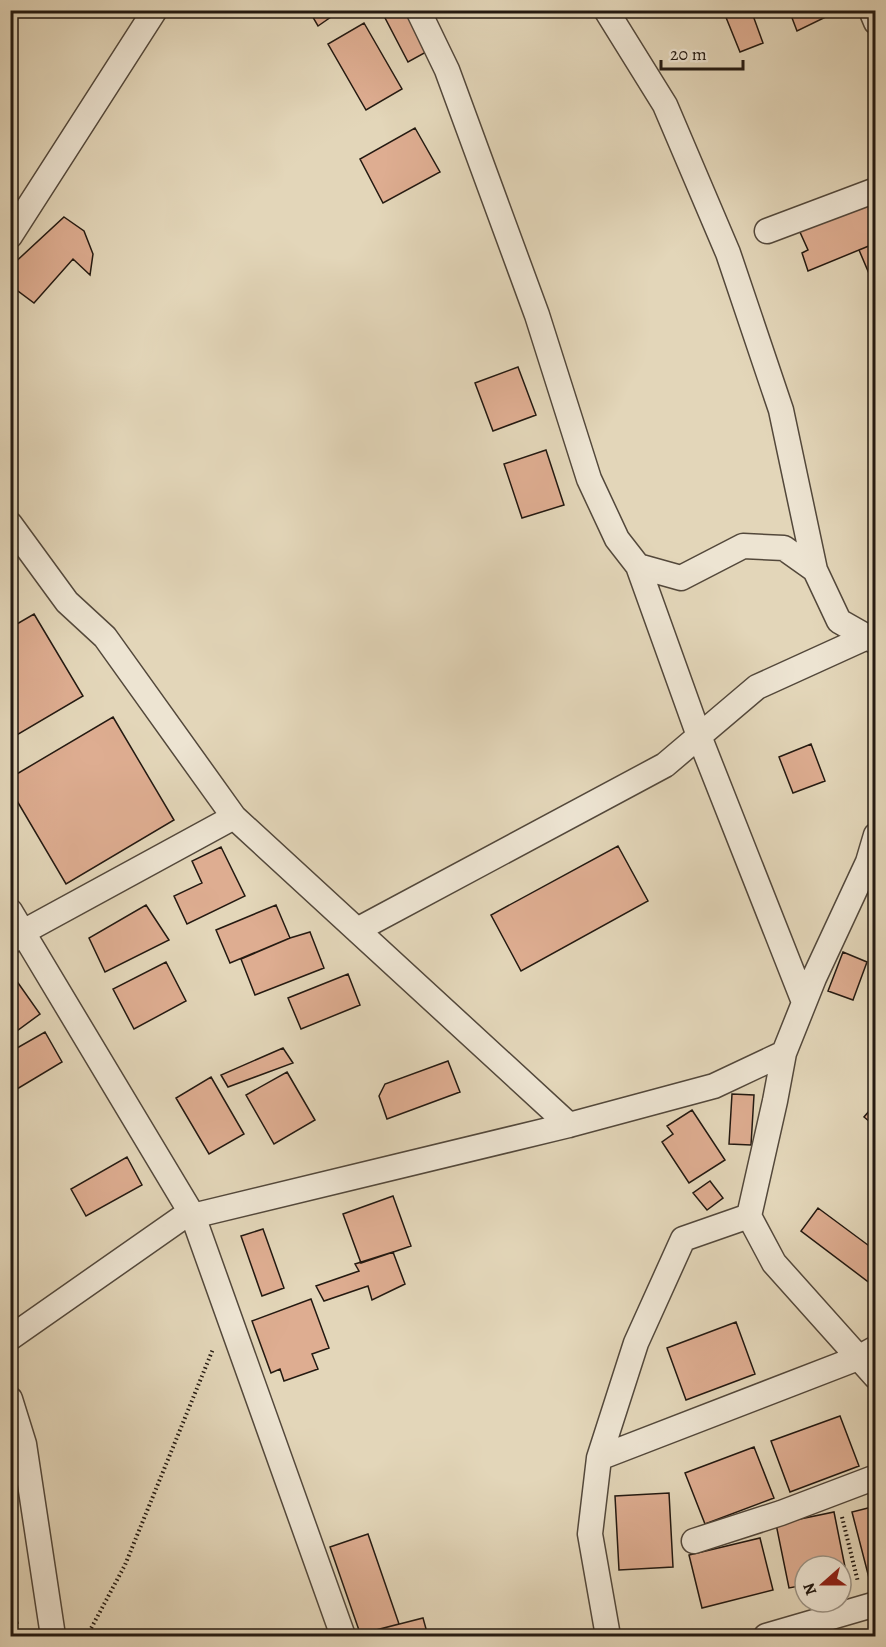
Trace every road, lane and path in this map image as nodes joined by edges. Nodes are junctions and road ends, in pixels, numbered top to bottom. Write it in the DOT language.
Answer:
graph roads {
  1 [pos="155,10"];
  2 [pos="418,10"];
  3 [pos="606,10"];
  4 [pos="871,10"];
  5 [pos="876,22"];
  6 [pos="876,190"];
  7 [pos="766,231"];
  8 [pos="10,236"];
  9 [pos="10,524"];
  10 [pos="638,566"];
  11 [pos="815,570"];
  12 [pos="872,639"];
  13 [pos="699,736"];
  14 [pos="234,817"];
  15 [pos="876,835"];
  16 [pos="10,911"];
  17 [pos="357,930"];
  18 [pos="17,937"];
  19 [pos="804,1002"];
  20 [pos="784,1053"];
  21 [pos="569,1125"];
  22 [pos="193,1216"];
  23 [pos="749,1216"];
  24 [pos="228,1312"];
  25 [pos="10,1338"];
  26 [pos="867,1353"];
  27 [pos="876,1377"];
  28 [pos="10,1399"];
  29 [pos="599,1458"];
  30 [pos="876,1477"];
  31 [pos="836,1492"];
  32 [pos="694,1541"];
  33 [pos="870,1606"];
  34 [pos="53,1636"];
  35 [pos="87,1636"];
  36 [pos="344,1636"];
  37 [pos="608,1636"];
  38 [pos="766,1636"];
  1 -- 8 [label="street"];
  2 -- 10 [label="street"];
  3 -- 11 [label="street"];
  4 -- 5 [label="street"];
  6 -- 7 [label="street"];
  9 -- 14 [label="street"];
  10 -- 11 [label="street"];
  10 -- 13 [label="street"];
  11 -- 12 [label="street"];
  12 -- 13 [label="street"];
  13 -- 17 [label="street"];
  13 -- 19 [label="street"];
  14 -- 17 [label="street"];
  14 -- 18 [label="street"];
  15 -- 19 [label="street"];
  16 -- 18 [label="street"];
  17 -- 21 [label="street"];
  18 -- 22 [label="street"];
  19 -- 20 [label="street"];
  20 -- 21 [label="street"];
  20 -- 23 [label="street"];
  21 -- 22 [label="street"];
  22 -- 24 [label="street"];
  22 -- 25 [label="street"];
  23 -- 26 [label="street"];
  23 -- 29 [label="street"];
  24 -- 35 [label="path"];
  24 -- 36 [label="street"];
  26 -- 27 [label="street"];
  26 -- 29 [label="street"];
  28 -- 34 [label="street"];
  29 -- 37 [label="street"];
  30 -- 31 [label="street"];
  31 -- 32 [label="street"];
  31 -- 33 [label="path"];
  33 -- 38 [label="street"];
}
